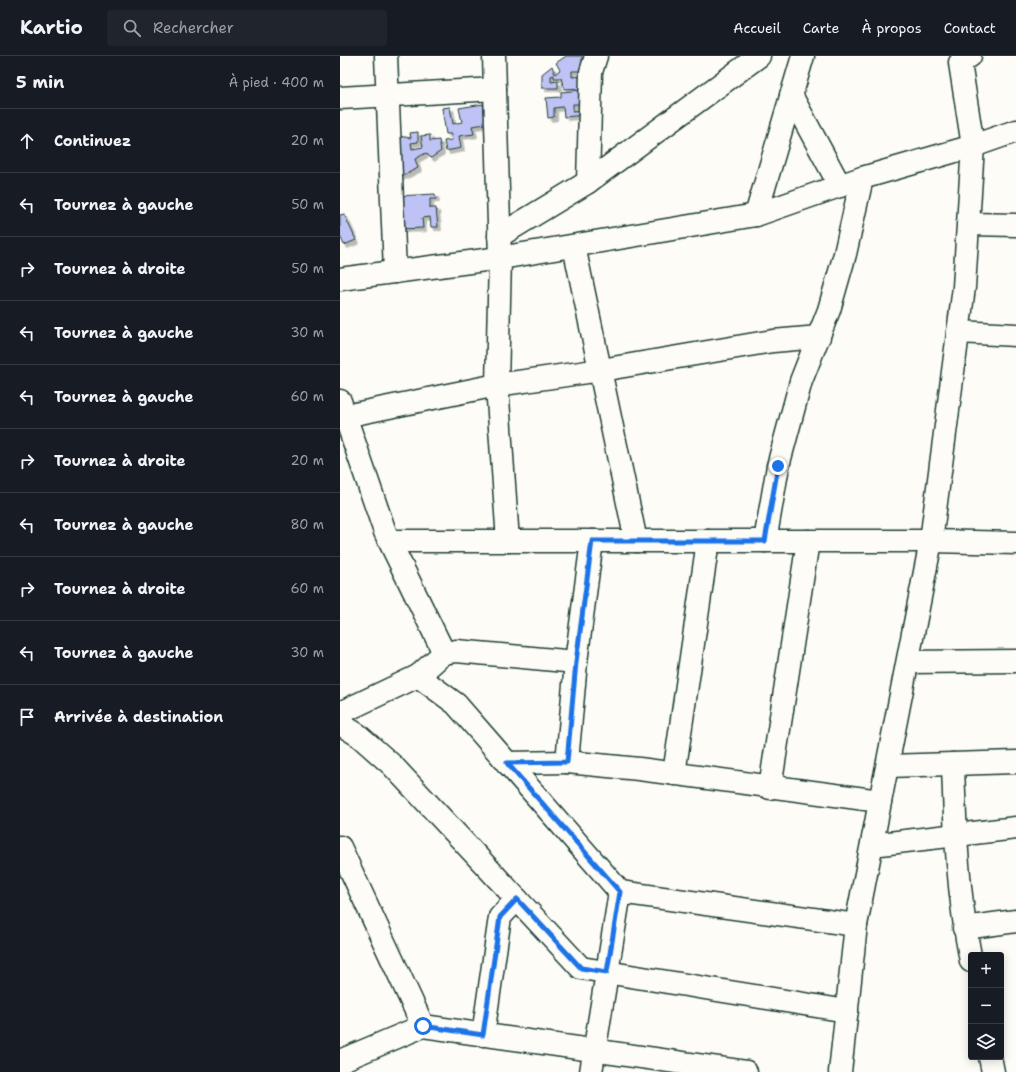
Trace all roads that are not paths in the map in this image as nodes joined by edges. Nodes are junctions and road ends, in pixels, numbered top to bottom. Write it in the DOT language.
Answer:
graph roads {
  1 [pos="386,56"];
  2 [pos="494,56"];
  3 [pos="596,56"];
  4 [pos="759,56"];
  5 [pos="803,56"];
  6 [pos="970,56"];
  7 [pos="495,90"];
  8 [pos="791,95"];
  9 [pos="387,96"];
  10 [pos="340,98"];
  11 [pos="1016,131"];
  12 [pos="973,146"];
  13 [pos="862,178"];
  14 [pos="588,182"];
  15 [pos="840,186"];
  16 [pos="756,215"];
  17 [pos="969,224"];
  18 [pos="1016,225"];
  19 [pos="499,236"];
  20 [pos="574,246"];
  21 [pos="500,258"];
  22 [pos="395,272"];
  23 [pos="340,279"];
  24 [pos="958,332"];
  25 [pos="1016,335"];
  26 [pos="819,337"];
  27 [pos="601,370"];
  28 [pos="497,385"];
  29 [pos="342,411"];
  30 [pos="391,541"];
  31 [pos="508,541"];
  32 [pos="592,541"];
  33 [pos="636,541"];
  34 [pos="708,541"];
  35 [pos="765,541"];
  36 [pos="808,541"];
  37 [pos="932,541"];
  38 [pos="1016,543"];
  39 [pos="444,652"];
  40 [pos="1016,661"];
  41 [pos="576,662"];
  42 [pos="908,662"];
  43 [pos="418,676"];
  44 [pos="340,713"];
  45 [pos="340,724"];
  46 [pos="567,762"];
  47 [pos="1016,762"];
  48 [pos="507,763"];
  49 [pos="953,764"];
  50 [pos="888,766"];
  51 [pos="674,774"];
  52 [pos="770,788"];
  53 [pos="880,801"];
  54 [pos="1016,828"];
  55 [pos="955,835"];
  56 [pos="872,845"];
  57 [pos="340,847"];
  58 [pos="620,892"];
  59 [pos="517,899"];
  60 [pos="1016,921"];
  61 [pos="856,925"];
  62 [pos="964,928"];
  63 [pos="969,952"];
  64 [pos="607,972"];
  65 [pos="847,1011"];
  66 [pos="423,1026"];
  67 [pos="483,1035"];
  68 [pos="595,1051"];
  69 [pos="991,1060"];
  70 [pos="340,1061"];
  71 [pos="591,1072"];
  72 [pos="746,1072"];
  73 [pos="840,1072"];
  74 [pos="993,1072"];
  1 -- 9 [label="street"];
  2 -- 7 [label="street"];
  3 -- 14 [label="street"];
  4 -- 14 [label="street"];
  5 -- 8 [label="street"];
  6 -- 12 [label="street"];
  7 -- 9 [label="street"];
  7 -- 19 [label="street"];
  8 -- 15 [label="street"];
  8 -- 16 [label="street"];
  9 -- 10 [label="street"];
  9 -- 22 [label="street"];
  11 -- 12 [label="street"];
  12 -- 13 [label="street"];
  12 -- 17 [label="street"];
  13 -- 15 [label="street"];
  13 -- 26 [label="street"];
  14 -- 19 [label="street"];
  15 -- 16 [label="street"];
  16 -- 20 [label="street"];
  17 -- 18 [label="street"];
  17 -- 24 [label="street"];
  19 -- 21 [label="street"];
  20 -- 21 [label="street"];
  20 -- 27 [label="street"];
  21 -- 22 [label="street"];
  21 -- 28 [label="street"];
  22 -- 23 [label="street"];
  24 -- 25 [label="street"];
  24 -- 37 [label="street"];
  26 -- 27 [label="street"];
  26 -- 35 [label="street"];
  27 -- 28 [label="street"];
  27 -- 33 [label="street"];
  28 -- 29 [label="street"];
  28 -- 31 [label="street"];
  29 -- 30 [label="street"];
  30 -- 31 [label="street"];
  30 -- 39 [label="street"];
  31 -- 32 [label="street"];
  32 -- 33 [label="street"];
  32 -- 41 [label="street"];
  33 -- 34 [label="street"];
  34 -- 35 [label="street"];
  34 -- 51 [label="street"];
  35 -- 36 [label="street"];
  36 -- 37 [label="street"];
  36 -- 52 [label="street"];
  37 -- 38 [label="street"];
  37 -- 42 [label="street"];
  39 -- 41 [label="street"];
  39 -- 43 [label="street"];
  40 -- 42 [label="street"];
  41 -- 46 [label="street"];
  42 -- 50 [label="street"];
  43 -- 44 [label="street"];
  43 -- 48 [label="street"];
  45 -- 59 [label="street"];
  46 -- 48 [label="street"];
  46 -- 51 [label="street"];
  47 -- 49 [label="street"];
  48 -- 58 [label="street"];
  49 -- 50 [label="street"];
  49 -- 55 [label="street"];
  50 -- 53 [label="street"];
  51 -- 52 [label="street"];
  52 -- 53 [label="street"];
  53 -- 56 [label="street"];
  54 -- 55 [label="street"];
  55 -- 56 [label="street"];
  55 -- 62 [label="street"];
  56 -- 61 [label="street"];
  57 -- 66 [label="street"];
  58 -- 61 [label="street"];
  58 -- 64 [label="street"];
  59 -- 64 [label="street"];
  59 -- 67 [label="street"];
  60 -- 62 [label="street"];
  61 -- 65 [label="street"];
  62 -- 63 [label="street"];
  64 -- 65 [label="street"];
  64 -- 68 [label="street"];
  65 -- 73 [label="street"];
  66 -- 67 [label="street"];
  66 -- 70 [label="street"];
  67 -- 68 [label="street"];
  68 -- 71 [label="street"];
  68 -- 72 [label="street"];
  69 -- 74 [label="street"];
}
